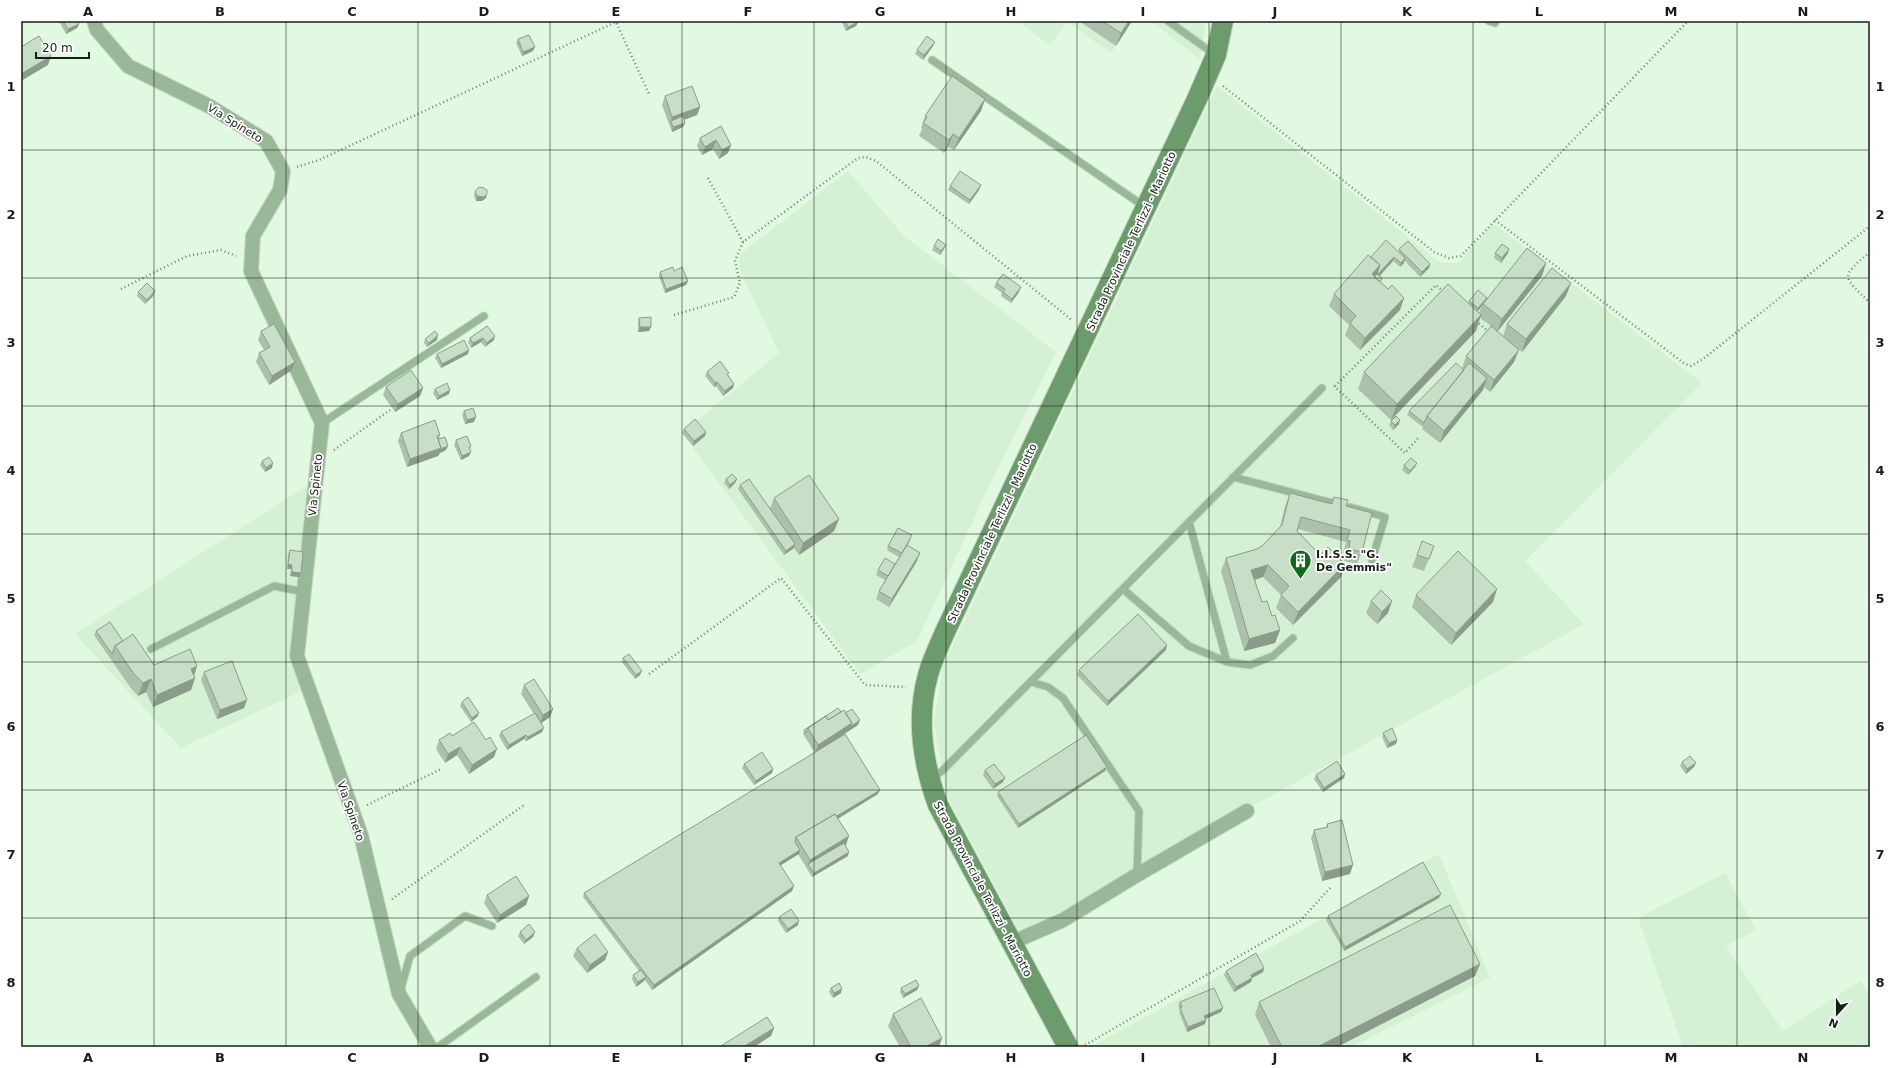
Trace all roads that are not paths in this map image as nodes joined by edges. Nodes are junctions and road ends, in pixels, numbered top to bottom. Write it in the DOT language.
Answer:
graph roads {
  1 [pos="94,21"];
  2 [pos="1168,21"];
  3 [pos="1223,21"];
  4 [pos="1489,21"];
  5 [pos="1496,21"];
  6 [pos="1216,55"];
  7 [pos="932,60"];
  8 [pos="1146,208"];
  9 [pos="484,316"];
  10 [pos="1322,388"];
  11 [pos="322,423"];
  12 [pos="1233,477"];
  13 [pos="1189,522"];
  14 [pos="1372,560"];
  15 [pos="1123,589"];
  16 [pos="304,592"];
  17 [pos="1293,638"];
  18 [pos="151,648"];
  19 [pos="1227,662"];
  20 [pos="1031,682"];
  21 [pos="930,780"];
  22 [pos="1247,812"];
  23 [pos="1137,875"];
  24 [pos="492,926"];
  25 [pos="1011,943"];
  26 [pos="536,977"];
  27 [pos="399,994"];
  28 [pos="430,1047"];
  29 [pos="438,1047"];
  30 [pos="1068,1047"];
  1 -- 11 [label="street, Via Spineto"];
  2 -- 6 [label="lane"];
  3 -- 6 [label="main road, Strada Provinciale Terlizzi - Mariotto"];
  4 -- 5 [label="lane"];
  6 -- 8 [label="main road, Strada Provinciale Terlizzi - Mariotto"];
  7 -- 8 [label="lane"];
  8 -- 21 [label="main road, Strada Provinciale Terlizzi - Mariotto"];
  9 -- 11 [label="lane"];
  10 -- 12 [label="lane"];
  11 -- 16 [label="street, Via Spineto"];
  12 -- 13 [label="lane"];
  12 -- 14 [label="lane"];
  13 -- 15 [label="lane"];
  13 -- 19 [label="lane"];
  15 -- 19 [label="lane"];
  15 -- 20 [label="lane"];
  16 -- 18 [label="lane"];
  16 -- 27 [label="street, Via Spineto"];
  17 -- 19 [label="lane"];
  20 -- 21 [label="lane"];
  20 -- 23 [label="lane"];
  21 -- 25 [label="main road, Strada Provinciale Terlizzi - Mariotto"];
  22 -- 23 [label="street"];
  23 -- 25 [label="street"];
  24 -- 27 [label="lane"];
  25 -- 30 [label="main road, Strada Provinciale Terlizzi - Mariotto"];
  26 -- 29 [label="lane"];
  27 -- 28 [label="street, Via Spineto"];
}
